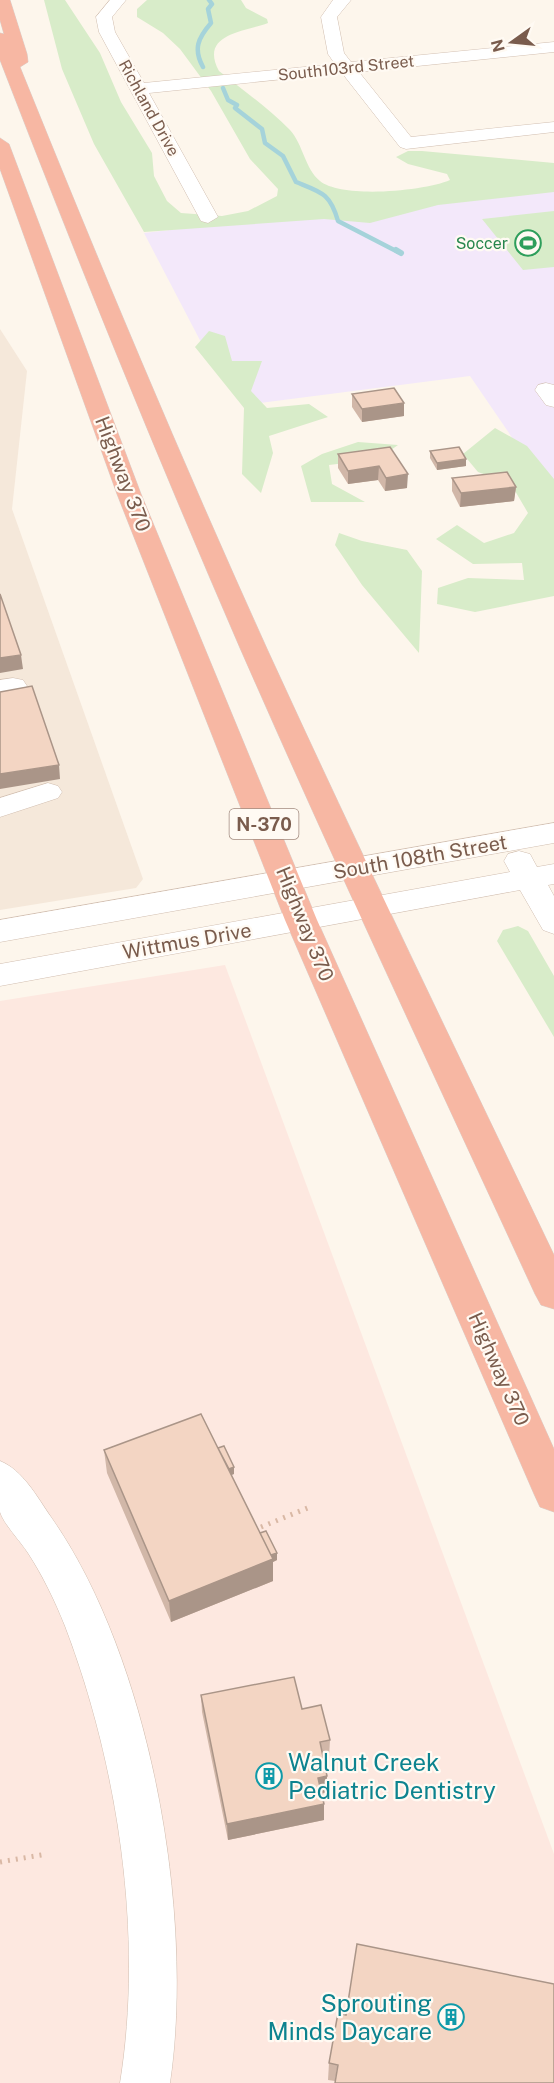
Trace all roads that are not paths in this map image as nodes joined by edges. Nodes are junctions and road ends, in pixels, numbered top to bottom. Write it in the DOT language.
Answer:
graph roads {
  1 [pos="2,0"];
  2 [pos="118,0"];
  3 [pos="343,0"];
  4 [pos="0,38"];
  5 [pos="554,47"];
  6 [pos="0,61"];
  7 [pos="347,68"];
  8 [pos="17,81"];
  9 [pos="138,88"];
  10 [pos="554,127"];
  11 [pos="0,144"];
  12 [pos="208,217"];
  13 [pos="48,792"];
  14 [pos="0,808"];
  15 [pos="554,833"];
  16 [pos="355,868"];
  17 [pos="533,869"];
  18 [pos="287,881"];
  19 [pos="373,907"];
  20 [pos="301,920"];
  21 [pos="554,922"];
  22 [pos="0,931"];
  23 [pos="0,975"];
  24 [pos="554,1294"];
  25 [pos="0,1479"];
  26 [pos="554,1494"];
  27 [pos="145,2083"];
  1 -- 8 [label="highway"];
  2 -- 9 [label="street, Richland Drive"];
  3 -- 7 [label="street"];
  4 -- 8 [label="highway, N-370"];
  5 -- 7 [label="street, South103rd Street"];
  6 -- 8 [label="highway"];
  7 -- 9 [label="street, South103rd Street"];
  7 -- 10 [label="street"];
  8 -- 16 [label="highway, N-370"];
  9 -- 12 [label="street, Richland Drive"];
  11 -- 18 [label="highway, Highway 370 / N-370"];
  13 -- 14 [label="street"];
  15 -- 16 [label="street, South 108th Street"];
  16 -- 18 [label="street, South 108th Street"];
  16 -- 19 [label="highway, N-370"];
  17 -- 19 [label="street, South 108th Street"];
  17 -- 21 [label="street"];
  18 -- 20 [label="highway, Highway 370 / N-370"];
  18 -- 22 [label="street"];
  19 -- 20 [label="street, Wittmus Drive"];
  19 -- 24 [label="highway, N-370"];
  20 -- 23 [label="street, Wittmus Drive"];
  20 -- 26 [label="highway, Highway 370 / N-370"];
  25 -- 27 [label="street"];
}
